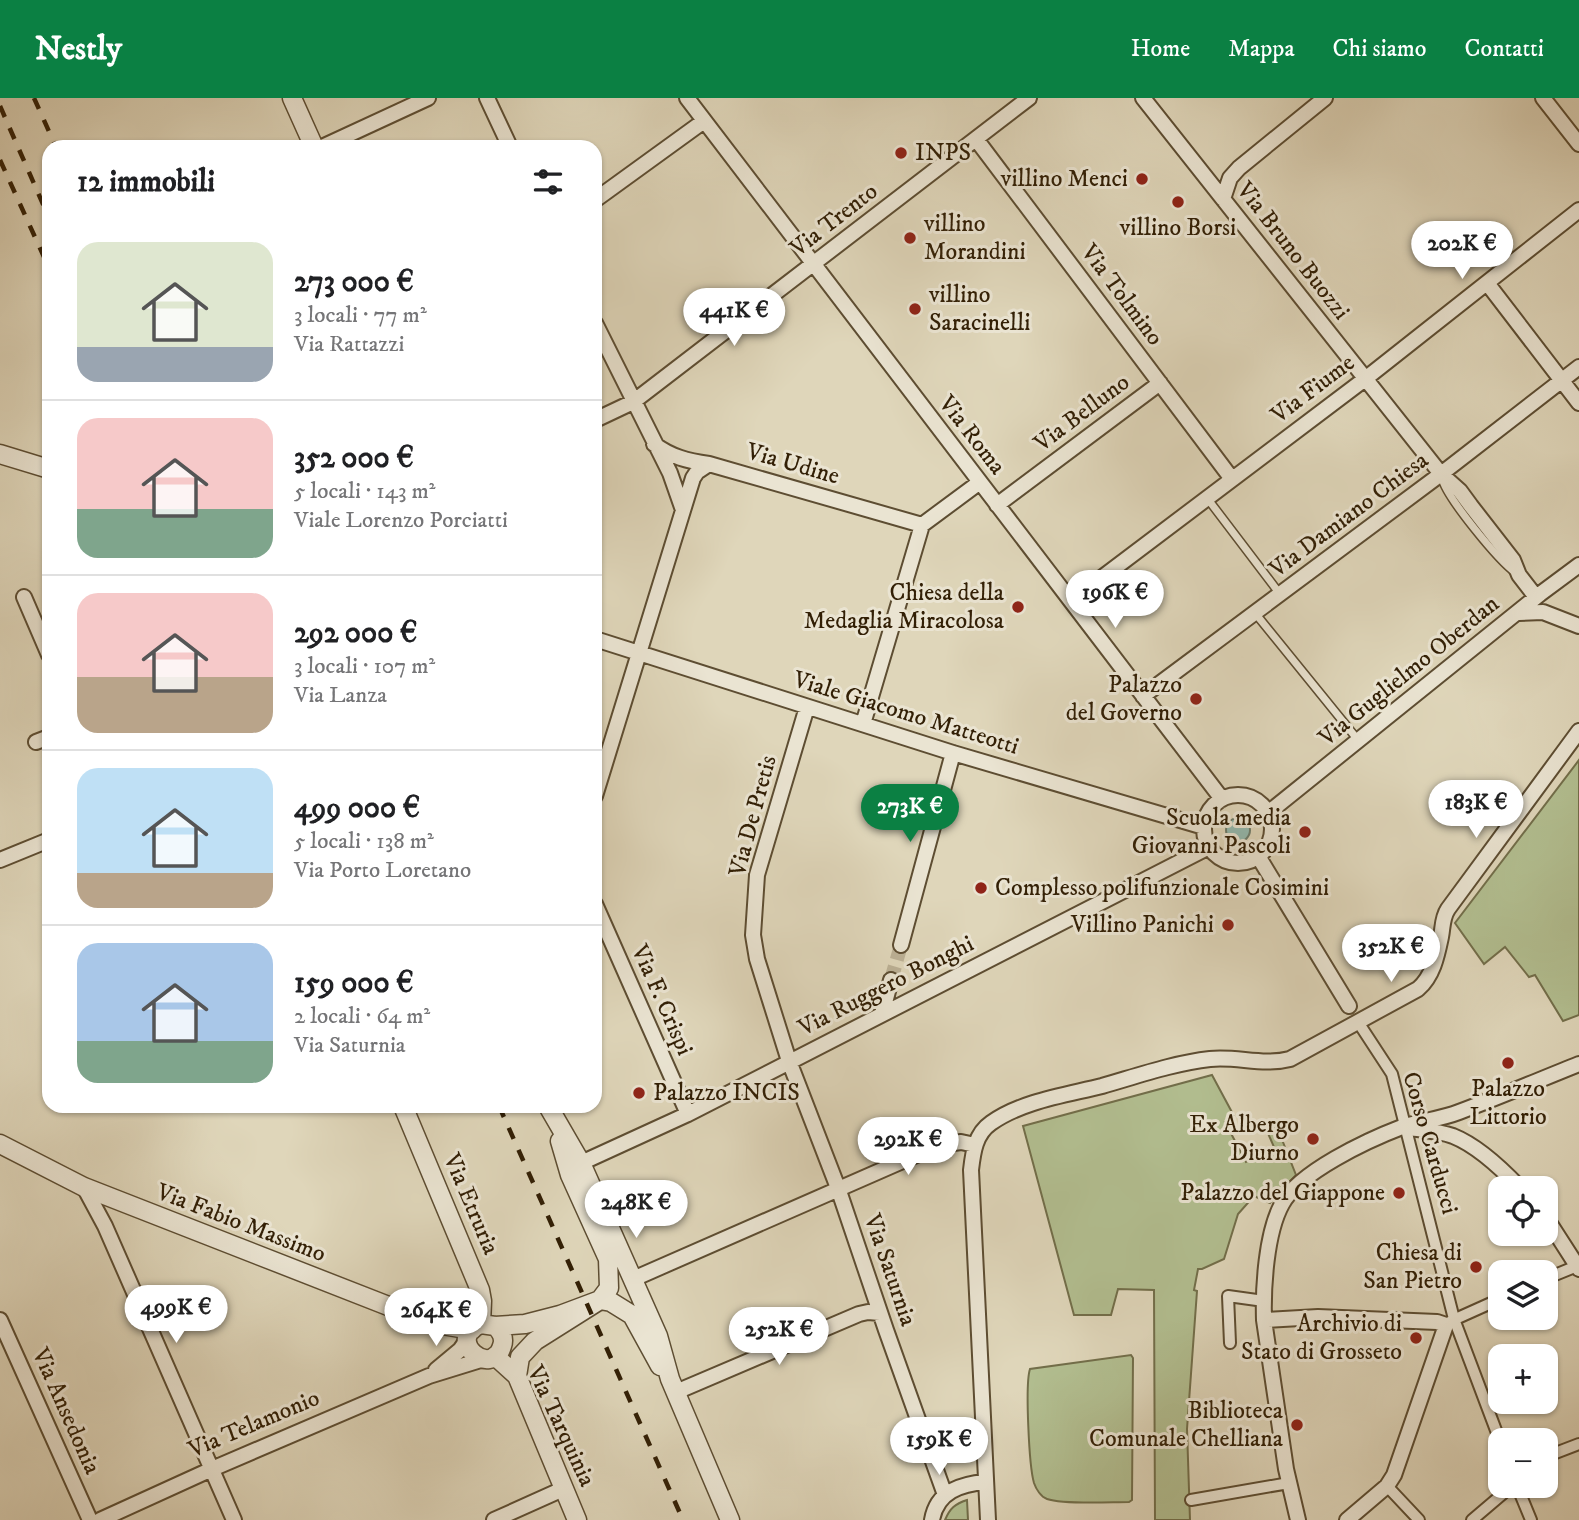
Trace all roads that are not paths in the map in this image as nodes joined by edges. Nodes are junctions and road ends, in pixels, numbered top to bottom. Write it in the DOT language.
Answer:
graph roads {
  1 [pos="292,98"];
  2 [pos="428,98"];
  3 [pos="487,98"];
  4 [pos="687,98"];
  5 [pos="1029,98"];
  6 [pos="1143,98"];
  7 [pos="1325,98"];
  8 [pos="1543,98"];
  9 [pos="704,121"];
  10 [pos="976,139"];
  11 [pos="311,140"];
  12 [pos="337,140"];
  13 [pos="507,140"];
  14 [pos="1579,145"];
  15 [pos="602,195"];
  16 [pos="1223,199"];
  17 [pos="1579,210"];
  18 [pos="813,265"];
  19 [pos="1487,283"];
  20 [pos="602,338"];
  21 [pos="1579,367"];
  22 [pos="1366,379"];
  23 [pos="1561,381"];
  24 [pos="1160,383"];
  25 [pos="633,402"];
  26 [pos="1579,403"];
  27 [pos="602,417"];
  28 [pos="654,444"];
  29 [pos="0,454"];
  30 [pos="709,464"];
  31 [pos="42,467"];
  32 [pos="1441,474"];
  33 [pos="1232,480"];
  34 [pos="980,482"];
  35 [pos="1207,498"];
  36 [pos="997,505"];
  37 [pos="683,510"];
  38 [pos="922,526"];
  39 [pos="1488,536"];
  40 [pos="1579,565"];
  41 [pos="1564,577"];
  42 [pos="1280,594"];
  43 [pos="24,597"];
  44 [pos="1536,597"];
  45 [pos="1071,601"];
  46 [pos="1255,613"];
  47 [pos="1517,614"];
  48 [pos="1553,615"];
  49 [pos="1579,626"];
  50 [pos="42,638"];
  51 [pos="602,641"];
  52 [pos="639,653"];
  53 [pos="1143,696"];
  54 [pos="807,707"];
  55 [pos="863,724"];
  56 [pos="1579,731"];
  57 [pos="1359,740"];
  58 [pos="953,753"];
  59 [pos="602,773"];
  60 [pos="1222,799"];
  61 [pos="1268,813"];
  62 [pos="1204,827"];
  63 [pos="42,843"];
  64 [pos="1209,847"];
  65 [pos="1258,856"];
  66 [pos="0,860"];
  67 [pos="602,920"];
  68 [pos="901,945"];
  69 [pos="891,980"];
  70 [pos="1349,1006"];
  71 [pos="1375,1013"];
  72 [pos="882,1014"];
  73 [pos="1358,1023"];
  74 [pos="1339,1034"];
  75 [pos="789,1061"];
  76 [pos="1579,1064"];
  77 [pos="406,1113"];
  78 [pos="551,1113"];
  79 [pos="688,1114"];
  80 [pos="1404,1127"];
  81 [pos="0,1144"];
  82 [pos="975,1145"];
  83 [pos="581,1163"];
  84 [pos="1508,1176"];
  85 [pos="84,1188"];
  86 [pos="838,1188"];
  87 [pos="1558,1236"];
  88 [pos="1578,1266"];
  89 [pos="1558,1274"];
  90 [pos="640,1276"];
  91 [pos="600,1300"];
  92 [pos="1264,1301"];
  93 [pos="1488,1305"];
  94 [pos="880,1313"];
  95 [pos="0,1320"];
  96 [pos="1264,1320"];
  97 [pos="1450,1322"];
  98 [pos="479,1330"];
  99 [pos="1230,1343"];
  100 [pos="490,1357"];
  101 [pos="429,1376"];
  102 [pos="517,1376"];
  103 [pos="673,1386"];
  104 [pos="1495,1428"];
  105 [pos="1579,1444"];
  106 [pos="1558,1452"];
  107 [pos="212,1469"];
  108 [pos="986,1482"];
  109 [pos="1289,1483"];
  110 [pos="1387,1486"];
  111 [pos="563,1489"];
  112 [pos="945,1494"];
  113 [pos="1497,1498"];
  114 [pos="1522,1498"];
  115 [pos="1191,1500"];
  116 [pos="90,1520"];
  117 [pos="100,1520"];
  118 [pos="234,1520"];
  119 [pos="494,1520"];
  120 [pos="577,1520"];
  121 [pos="730,1520"];
  122 [pos="932,1520"];
  123 [pos="988,1520"];
  124 [pos="1298,1520"];
  125 [pos="1347,1520"];
  126 [pos="1419,1520"];
  127 [pos="1472,1520"];
  128 [pos="1531,1520"];
  1 -- 11 [label="street"];
  2 -- 12 [label="street"];
  3 -- 13 [label="street"];
  4 -- 9 [label="street, Via Roma"];
  5 -- 10 [label="street, Via Trento"];
  6 -- 16 [label="street, Via Bruno Buozzi"];
  7 -- 16 [label="street"];
  8 -- 14 [label="street"];
  9 -- 15 [label="street"];
  9 -- 18 [label="street, Via Roma"];
  10 -- 18 [label="street, Via Trento"];
  10 -- 24 [label="street, Via Tolmino"];
  16 -- 22 [label="street, Via Bruno Buozzi"];
  17 -- 19 [label="street, Via Fiume"];
  18 -- 25 [label="street, Via Trento"];
  18 -- 34 [label="street, Via Roma"];
  19 -- 22 [label="street, Via Fiume"];
  19 -- 23 [label="street"];
  20 -- 25 [label="street"];
  21 -- 23 [label="street, Via Damiano Chiesa"];
  22 -- 32 [label="street, Via Bruno Buozzi"];
  22 -- 33 [label="street, Via Fiume"];
  23 -- 26 [label="street"];
  23 -- 32 [label="street, Via Damiano Chiesa"];
  24 -- 33 [label="street, Via Tolmino"];
  24 -- 36 [label="street, Via Belluno"];
  25 -- 27 [label="street, Via Trento"];
  25 -- 28 [label="street"];
  28 -- 30 [label="street, Via Udine"];
  28 -- 37 [label="street"];
  29 -- 31 [label="street"];
  30 -- 37 [label="street"];
  30 -- 38 [label="street, Via Udine"];
  32 -- 39 [label="street, Via Bruno Buozzi"];
  32 -- 39 [label="lane"];
  32 -- 42 [label="street, Via Damiano Chiesa"];
  33 -- 35 [label="street, Via Fiume"];
  34 -- 36 [label="street, Via Roma"];
  34 -- 38 [label="street"];
  35 -- 42 [label="lane"];
  35 -- 45 [label="street, Via Fiume"];
  36 -- 45 [label="street, Via Roma"];
  37 -- 52 [label="street"];
  38 -- 55 [label="street"];
  39 -- 44 [label="street, Via Bruno Buozzi"];
  40 -- 41 [label="street, Via Guglielmo Oberdan"];
  41 -- 44 [label="street, Via Guglielmo Oberdan"];
  41 -- 48 [label="street"];
  42 -- 46 [label="street, Via Damiano Chiesa"];
  43 -- 50 [label="street"];
  44 -- 47 [label="street, Via Guglielmo Oberdan"];
  45 -- 53 [label="street, Via Roma"];
  46 -- 53 [label="street, Via Damiano Chiesa"];
  46 -- 57 [label="lane"];
  47 -- 48 [label="street"];
  47 -- 57 [label="street, Via Guglielmo Oberdan"];
  48 -- 49 [label="street"];
  51 -- 52 [label="street, Viale Giacomo Matteotti"];
  52 -- 54 [label="street, Viale Giacomo Matteotti"];
  52 -- 59 [label="street"];
  53 -- 60 [label="street, Via Roma"];
  54 -- 55 [label="street, Viale Giacomo Matteotti"];
  54 -- 75 [label="street, Via De Pretis"];
  55 -- 58 [label="street, Viale Giacomo Matteotti"];
  56 -- 71 [label="street"];
  57 -- 61 [label="street, Via Guglielmo Oberdan"];
  58 -- 62 [label="street, Viale Giacomo Matteotti"];
  58 -- 68 [label="street"];
  60 -- 61 [label="street"];
  60 -- 62 [label="street"];
  61 -- 65 [label="street"];
  62 -- 64 [label="street"];
  63 -- 66 [label="street"];
  64 -- 65 [label="street"];
  64 -- 72 [label="street, Via Ruggero Bonghi"];
  65 -- 70 [label="street"];
  67 -- 79 [label="street, Via F. Crispi"];
  69 -- 72 [label="street"];
  70 -- 71 [label="street"];
  70 -- 74 [label="street"];
  71 -- 73 [label="street"];
  72 -- 75 [label="street, Via Ruggero Bonghi"];
  73 -- 74 [label="street"];
  73 -- 80 [label="street, Corso Carducci"];
  74 -- 82 [label="street"];
  75 -- 79 [label="street, Via Ruggero Bonghi"];
  75 -- 86 [label="street, Via Saturnia"];
  76 -- 80 [label="street"];
  77 -- 98 [label="street, Via Etruria"];
  78 -- 83 [label="street"];
  78 -- 91 [label="street"];
  79 -- 83 [label="street, Via Ruggero Bonghi"];
  80 -- 84 [label="street"];
  80 -- 92 [label="street"];
  80 -- 97 [label="street, Corso Carducci"];
  81 -- 85 [label="street, Via Fabio Massimo"];
  82 -- 86 [label="street"];
  82 -- 108 [label="street"];
  83 -- 103 [label="street"];
  85 -- 98 [label="street, Via Fabio Massimo"];
  85 -- 107 [label="street"];
  86 -- 90 [label="street"];
  86 -- 94 [label="street, Via Saturnia"];
  87 -- 88 [label="street"];
  88 -- 89 [label="street"];
  91 -- 98 [label="street, Via Fabio Massimo"];
  91 -- 102 [label="street"];
  91 -- 103 [label="street"];
  92 -- 96 [label="street"];
  92 -- 99 [label="street"];
  93 -- 97 [label="street"];
  94 -- 103 [label="street"];
  94 -- 112 [label="street, Via Saturnia"];
  95 -- 116 [label="street, Via Ansedonia"];
  96 -- 97 [label="street"];
  96 -- 109 [label="street"];
  97 -- 104 [label="street, Corso Carducci"];
  97 -- 110 [label="street"];
  98 -- 100 [label="street"];
  98 -- 100 [label="street"];
  98 -- 101 [label="street, Via Telamonio"];
  100 -- 101 [label="street, Via Telamonio"];
  100 -- 102 [label="street, Via Tarquinia"];
  101 -- 107 [label="street, Via Telamonio"];
  102 -- 111 [label="street, Via Tarquinia"];
  103 -- 121 [label="street"];
  105 -- 106 [label="street"];
  107 -- 117 [label="street, Via Telamonio"];
  107 -- 118 [label="street"];
  108 -- 112 [label="street"];
  108 -- 123 [label="street"];
  109 -- 115 [label="street"];
  109 -- 124 [label="street"];
  110 -- 125 [label="street"];
  110 -- 126 [label="street"];
  111 -- 119 [label="street"];
  111 -- 120 [label="street, Via Tarquinia"];
  112 -- 122 [label="street"];
  113 -- 127 [label="street"];
  114 -- 128 [label="street"];
}
